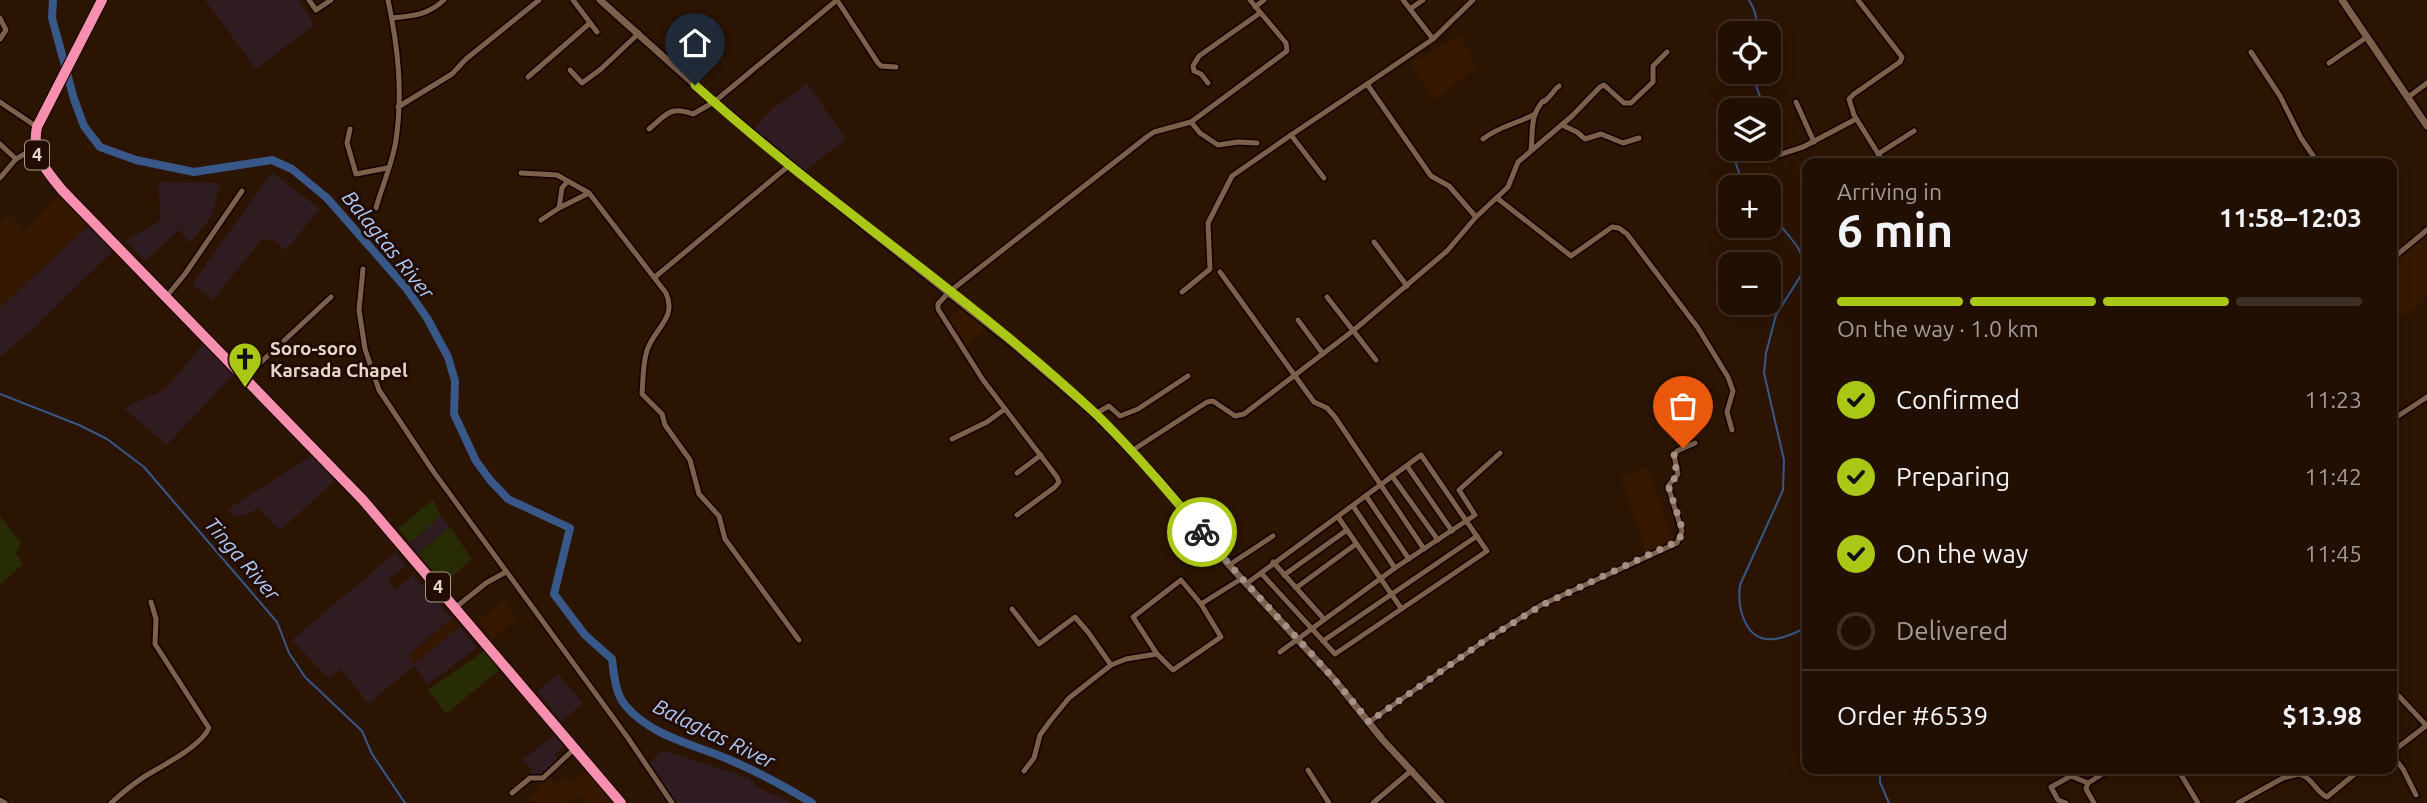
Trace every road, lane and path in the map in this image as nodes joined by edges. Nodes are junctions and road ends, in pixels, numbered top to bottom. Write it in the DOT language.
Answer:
graph roads {
  1 [pos="102,0"];
  2 [pos="309,0"];
  3 [pos="331,0"];
  4 [pos="388,0"];
  5 [pos="444,0"];
  6 [pos="539,0"];
  7 [pos="573,0"];
  8 [pos="600,0"];
  9 [pos="837,0"];
  10 [pos="1250,0"];
  11 [pos="1264,0"];
  12 [pos="1403,0"];
  13 [pos="1423,0"];
  14 [pos="1858,0"];
  15 [pos="2342,0"];
  16 [pos="1469,1"];
  17 [pos="1255,6"];
  18 [pos="1410,9"];
  19 [pos="1260,13"];
  20 [pos="0,18"];
  21 [pos="392,18"];
  22 [pos="590,23"];
  23 [pos="597,32"];
  24 [pos="639,33"];
  25 [pos="2367,37"];
  26 [pos="0,39"];
  27 [pos="1433,39"];
  28 [pos="1667,52"];
  29 [pos="2251,52"];
  30 [pos="2329,62"];
  31 [pos="896,67"];
  32 [pos="570,70"];
  33 [pos="528,77"];
  34 [pos="1208,83"];
  35 [pos="2427,83"];
  36 [pos="1367,84"];
  37 [pos="1559,86"];
  38 [pos="2407,98"];
  39 [pos="0,102"];
  40 [pos="714,102"];
  41 [pos="1796,102"];
  42 [pos="398,107"];
  43 [pos="1535,114"];
  44 [pos="1856,119"];
  45 [pos="1191,122"];
  46 [pos="1562,125"];
  47 [pos="2427,126"];
  48 [pos="37,127"];
  49 [pos="350,129"];
  50 [pos="649,130"];
  51 [pos="1914,131"];
  52 [pos="1291,135"];
  53 [pos="1639,138"];
  54 [pos="1483,139"];
  55 [pos="1814,142"];
  56 [pos="1257,143"];
  57 [pos="0,144"];
  58 [pos="35,148"];
  59 [pos="1531,150"];
  60 [pos="1781,154"];
  61 [pos="1878,154"];
  62 [pos="1881,158"];
  63 [pos="2315,158"];
  64 [pos="16,159"];
  65 [pos="791,164"];
  66 [pos="387,167"];
  67 [pos="521,173"];
  68 [pos="0,178"];
  69 [pos="1325,178"];
  70 [pos="567,182"];
  71 [pos="242,191"];
  72 [pos="589,193"];
  73 [pos="1497,198"];
  74 [pos="376,208"];
  75 [pos="559,208"];
  76 [pos="1476,217"];
  77 [pos="541,220"];
  78 [pos="2427,230"];
  79 [pos="1374,242"];
  80 [pos="2397,255"];
  81 [pos="363,268"];
  82 [pos="1220,272"];
  83 [pos="655,276"];
  84 [pos="1407,286"];
  85 [pos="949,292"];
  86 [pos="1182,292"];
  87 [pos="166,297"];
  88 [pos="331,297"];
  89 [pos="1327,297"];
  90 [pos="1298,320"];
  91 [pos="1354,330"];
  92 [pos="1322,354"];
  93 [pos="1376,360"];
  94 [pos="1295,374"];
  95 [pos="1188,376"];
  96 [pos="244,378"];
  97 [pos="2427,397"];
  98 [pos="1005,409"];
  99 [pos="1095,414"];
  100 [pos="2397,417"];
  101 [pos="1732,430"];
  102 [pos="952,439"];
  103 [pos="1695,443"];
  104 [pos="1133,450"];
  105 [pos="1500,453"];
  106 [pos="1041,455"];
  107 [pos="1407,466"];
  108 [pos="1017,473"];
  109 [pos="1392,477"];
  110 [pos="1380,486"];
  111 [pos="1366,496"];
  112 [pos="1353,506"];
  113 [pos="1017,515"];
  114 [pos="1338,517"];
  115 [pos="1466,521"];
  116 [pos="1347,530"];
  117 [pos="1452,531"];
  118 [pos="1273,536"];
  119 [pos="1477,536"];
  120 [pos="1438,540"];
  121 [pos="1356,544"];
  122 [pos="1424,549"];
  123 [pos="1409,559"];
  124 [pos="1273,562"];
  125 [pos="1229,565"];
  126 [pos="1395,568"];
  127 [pos="506,572"];
  128 [pos="1261,573"];
  129 [pos="1284,575"];
  130 [pos="1381,580"];
  131 [pos="1243,581"];
  132 [pos="1296,588"];
  133 [pos="1391,595"];
  134 [pos="151,602"];
  135 [pos="1201,604"];
  136 [pos="455,608"];
  137 [pos="1401,608"];
  138 [pos="1012,610"];
  139 [pos="1324,619"];
  140 [pos="1311,628"];
  141 [pos="1296,639"];
  142 [pos="799,640"];
  143 [pos="1323,641"];
  144 [pos="1280,652"];
  145 [pos="1157,654"];
  146 [pos="1111,665"];
  147 [pos="2397,694"];
  148 [pos="1369,722"];
  149 [pos="2427,725"];
  150 [pos="574,749"];
  151 [pos="2397,749"];
  152 [pos="2397,760"];
  153 [pos="1308,770"];
  154 [pos="1412,770"];
  155 [pos="1024,771"];
  156 [pos="2095,774"];
  157 [pos="2102,774"];
  158 [pos="2181,774"];
  159 [pos="2300,774"];
  160 [pos="2300,774"];
  161 [pos="2355,774"];
  162 [pos="2097,777"];
  163 [pos="2088,783"];
  164 [pos="512,793"];
  165 [pos="2416,795"];
  166 [pos="0,800"];
  167 [pos="5,803"];
  168 [pos="111,803"];
  169 [pos="621,803"];
  170 [pos="672,803"];
  171 [pos="1329,803"];
  172 [pos="1373,803"];
  173 [pos="1441,803"];
  174 [pos="2066,803"];
  175 [pos="2095,803"];
  176 [pos="2198,803"];
  177 [pos="2238,803"];
  1 -- 48 [label="highway, 4"];
  2 -- 3 [label="street"];
  4 -- 21 [label="street"];
  5 -- 21 [label="street"];
  6 -- 42 [label="street"];
  7 -- 22 [label="street"];
  8 -- 24 [label="main road"];
  9 -- 31 [label="street"];
  9 -- 40 [label="street"];
  10 -- 17 [label="street"];
  11 -- 17 [label="street"];
  12 -- 18 [label="street"];
  13 -- 18 [label="street"];
  14 -- 44 [label="street"];
  15 -- 25 [label="main road"];
  16 -- 27 [label="street"];
  17 -- 19 [label="street"];
  18 -- 27 [label="street"];
  19 -- 34 [label="street"];
  19 -- 45 [label="street"];
  20 -- 26 [label="street"];
  21 -- 42 [label="street"];
  22 -- 23 [label="street"];
  22 -- 33 [label="street"];
  24 -- 32 [label="street"];
  24 -- 40 [label="main road"];
  25 -- 30 [label="street"];
  25 -- 38 [label="main road"];
  27 -- 36 [label="street"];
  28 -- 46 [label="street"];
  29 -- 63 [label="street"];
  35 -- 38 [label="street"];
  36 -- 52 [label="street"];
  36 -- 76 [label="street"];
  37 -- 43 [label="street"];
  38 -- 47 [label="main road"];
  39 -- 48 [label="street"];
  40 -- 50 [label="street"];
  40 -- 65 [label="main road"];
  41 -- 55 [label="street"];
  42 -- 66 [label="street"];
  43 -- 54 [label="street"];
  43 -- 59 [label="street"];
  44 -- 55 [label="street"];
  44 -- 61 [label="street"];
  45 -- 56 [label="street"];
  45 -- 85 [label="street"];
  46 -- 53 [label="street"];
  46 -- 59 [label="street"];
  48 -- 58 [label="highway, 4"];
  49 -- 66 [label="street"];
  51 -- 61 [label="street"];
  52 -- 69 [label="street"];
  52 -- 86 [label="street"];
  55 -- 60 [label="street"];
  57 -- 64 [label="street"];
  58 -- 64 [label="street"];
  58 -- 87 [label="highway, 4"];
  59 -- 73 [label="street"];
  61 -- 62 [label="street"];
  64 -- 68 [label="street"];
  65 -- 83 [label="street"];
  65 -- 85 [label="main road"];
  66 -- 74 [label="street"];
  67 -- 70 [label="street"];
  70 -- 72 [label="street"];
  70 -- 75 [label="street"];
  71 -- 87 [label="street"];
  72 -- 75 [label="street"];
  72 -- 83 [label="street"];
  73 -- 76 [label="street"];
  73 -- 101 [label="street"];
  75 -- 77 [label="street"];
  76 -- 84 [label="street"];
  78 -- 80 [label="street"];
  79 -- 84 [label="street"];
  81 -- 127 [label="street"];
  82 -- 94 [label="street"];
  83 -- 142 [label="street"];
  84 -- 91 [label="street"];
  85 -- 98 [label="street"];
  85 -- 99 [label="main road"];
  87 -- 96 [label="highway, 4"];
  88 -- 96 [label="street"];
  89 -- 91 [label="street"];
  90 -- 92 [label="street"];
  91 -- 92 [label="street"];
  91 -- 93 [label="street"];
  92 -- 94 [label="street"];
  94 -- 104 [label="street"];
  94 -- 110 [label="street"];
  95 -- 99 [label="street"];
  96 -- 136 [label="highway, 4"];
  97 -- 100 [label="street"];
  98 -- 102 [label="street"];
  98 -- 106 [label="street"];
  99 -- 104 [label="main road"];
  103 -- 148 [label="street"];
  104 -- 125 [label="main road"];
  105 -- 115 [label="street"];
  106 -- 108 [label="street"];
  106 -- 113 [label="street"];
  107 -- 109 [label="street"];
  107 -- 115 [label="street"];
  107 -- 117 [label="street"];
  109 -- 110 [label="street"];
  109 -- 120 [label="street"];
  110 -- 111 [label="street"];
  110 -- 122 [label="street"];
  111 -- 112 [label="street"];
  111 -- 123 [label="street"];
  112 -- 114 [label="street"];
  112 -- 126 [label="street"];
  114 -- 116 [label="street"];
  114 -- 124 [label="street"];
  115 -- 117 [label="street"];
  115 -- 119 [label="street"];
  116 -- 121 [label="street"];
  116 -- 129 [label="street"];
  117 -- 120 [label="street"];
  118 -- 125 [label="street"];
  119 -- 133 [label="street"];
  119 -- 137 [label="street"];
  120 -- 122 [label="street"];
  121 -- 130 [label="street"];
  121 -- 132 [label="street"];
  122 -- 123 [label="street"];
  123 -- 126 [label="street"];
  124 -- 128 [label="street"];
  124 -- 129 [label="street"];
  125 -- 131 [label="main road"];
  126 -- 130 [label="street"];
  127 -- 136 [label="street"];
  127 -- 170 [label="street"];
  128 -- 131 [label="street"];
  128 -- 140 [label="street"];
  129 -- 132 [label="street"];
  130 -- 133 [label="street"];
  130 -- 139 [label="street"];
  131 -- 135 [label="street"];
  131 -- 141 [label="main road"];
  132 -- 139 [label="street"];
  133 -- 137 [label="street"];
  133 -- 143 [label="street"];
  134 -- 168 [label="street"];
  135 -- 145 [label="street"];
  135 -- 145 [label="street"];
  136 -- 150 [label="highway, 4"];
  137 -- 143 [label="street"];
  138 -- 146 [label="street"];
  139 -- 140 [label="street"];
  140 -- 141 [label="street"];
  140 -- 143 [label="street"];
  141 -- 144 [label="street"];
  141 -- 148 [label="main road"];
  145 -- 146 [label="street"];
  146 -- 155 [label="street"];
  147 -- 149 [label="street"];
  148 -- 154 [label="main road"];
  149 -- 151 [label="street"];
  150 -- 164 [label="street"];
  150 -- 169 [label="highway, 4"];
  152 -- 165 [label="street"];
  153 -- 171 [label="street"];
  154 -- 172 [label="street"];
  154 -- 173 [label="main road"];
  156 -- 162 [label="street"];
  157 -- 162 [label="street"];
  158 -- 176 [label="street"];
  159 -- 161 [label="street"];
  160 -- 177 [label="street"];
  162 -- 163 [label="street"];
  163 -- 174 [label="street"];
  163 -- 175 [label="street"];
  166 -- 167 [label="street"];
}
